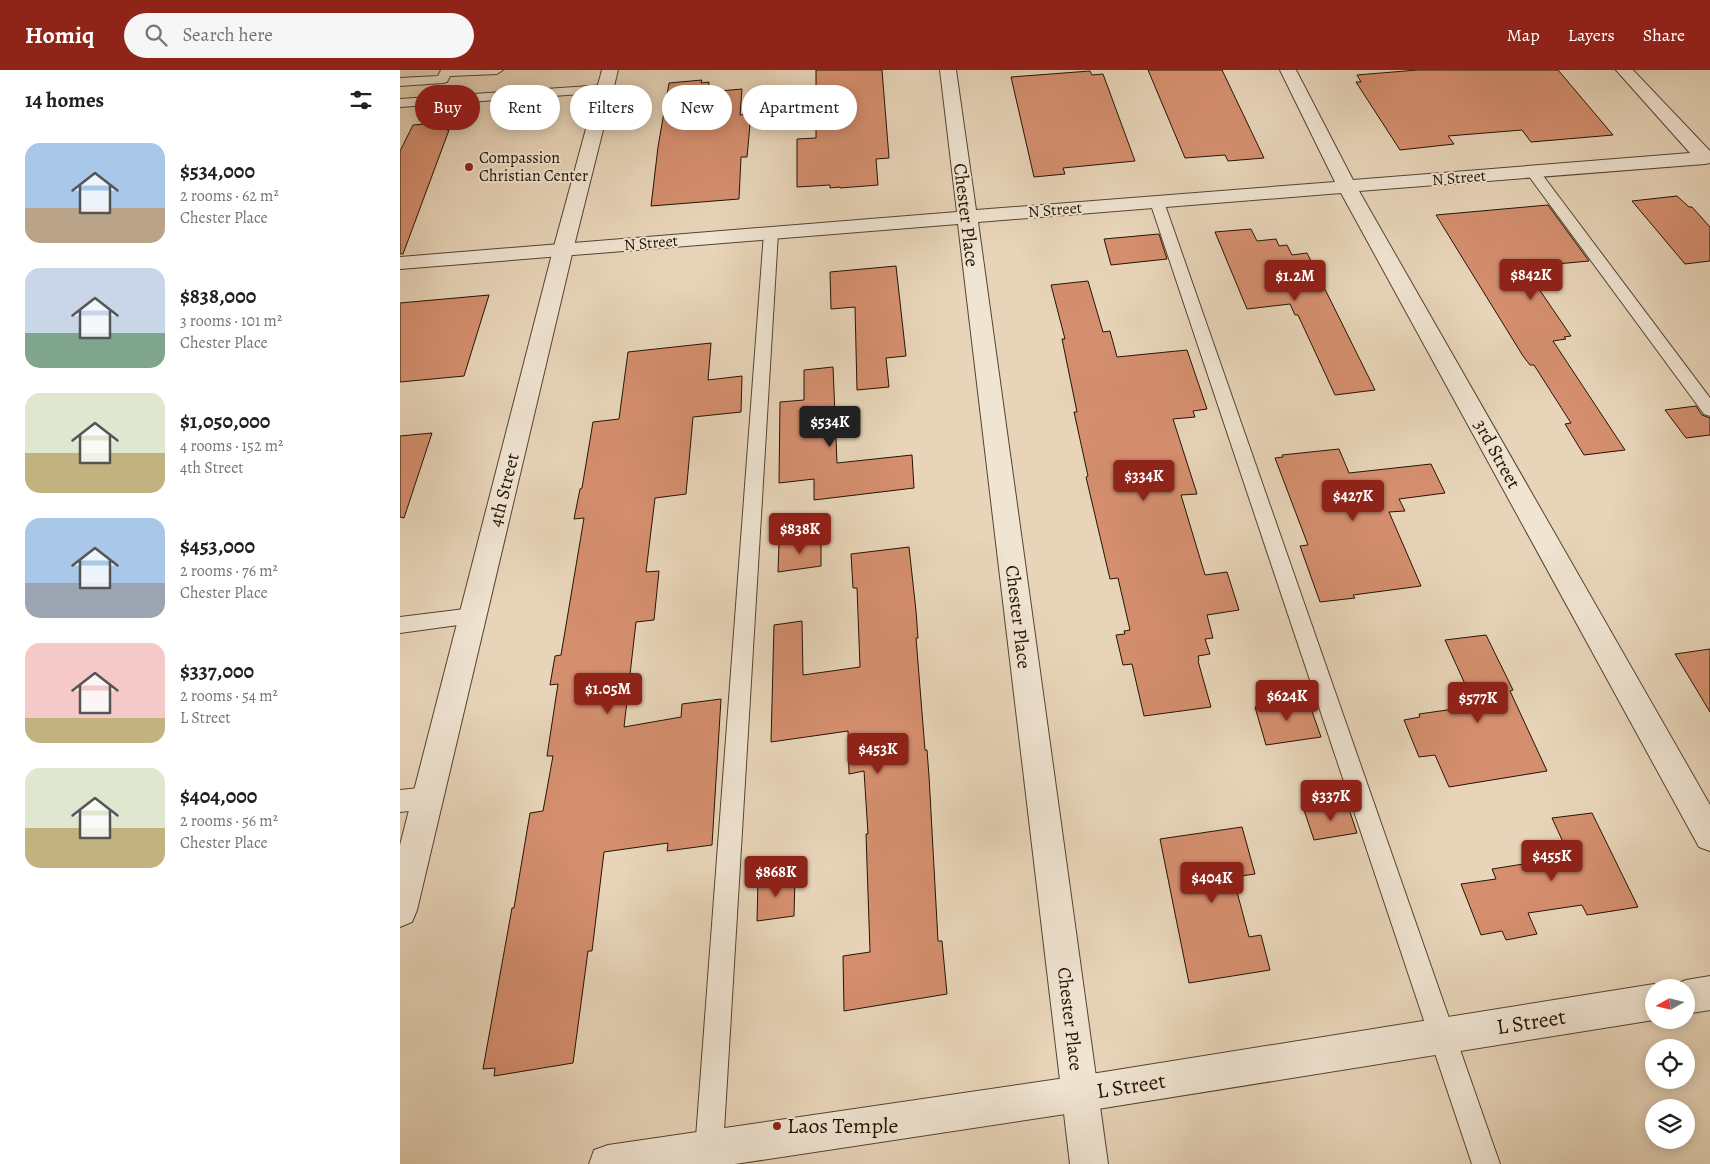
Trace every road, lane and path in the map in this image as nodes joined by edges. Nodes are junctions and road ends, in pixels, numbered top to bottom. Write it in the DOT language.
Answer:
graph roads {
  1 [pos="497,70"];
  2 [pos="948,70"];
  3 [pos="1288,70"];
  4 [pos="1624,70"];
  5 [pos="446,74"];
  6 [pos="607,80"];
  7 [pos="400,82"];
  8 [pos="480,95"];
  9 [pos="415,102"];
  10 [pos="400,103"];
  11 [pos="1707,157"];
  12 [pos="1534,172"];
  13 [pos="1347,187"];
  14 [pos="1157,202"];
  15 [pos="967,217"];
  16 [pos="771,233"];
  17 [pos="563,250"];
  18 [pos="400,263"];
  19 [pos="1710,410"];
  20 [pos="473,616"];
  21 [pos="400,625"];
  22 [pos="428,798"];
  23 [pos="400,801"];
  24 [pos="1710,836"];
  25 [pos="400,910"];
  26 [pos="1710,993"];
  27 [pos="1695,996"];
  28 [pos="1645,1003"];
  29 [pos="1442,1036"];
  30 [pos="1079,1094"];
  31 [pos="709,1156"];
  32 [pos="608,1164"];
  33 [pos="1089,1164"];
  34 [pos="1486,1164"];
  1 -- 5 [label="lane"];
  2 -- 15 [label="street, Chester Place"];
  3 -- 13 [label="street, 3rd Street"];
  4 -- 11 [label="street"];
  5 -- 7 [label="lane"];
  6 -- 8 [label="lane"];
  6 -- 17 [label="street, 4th Street"];
  9 -- 10 [label="lane"];
  11 -- 12 [label="street, N Street"];
  12 -- 13 [label="street, N Street"];
  12 -- 19 [label="lane"];
  13 -- 14 [label="street, N Street"];
  13 -- 24 [label="street, 3rd Street"];
  14 -- 15 [label="street, N Street"];
  14 -- 29 [label="lane"];
  15 -- 16 [label="street, N Street"];
  15 -- 30 [label="street, Chester Place"];
  16 -- 17 [label="street, N Street"];
  16 -- 31 [label="lane"];
  17 -- 18 [label="street, N Street"];
  17 -- 20 [label="street, 4th Street"];
  20 -- 21 [label="lane"];
  20 -- 22 [label="street, 4th Street"];
  22 -- 23 [label="lane"];
  22 -- 25 [label="street, 4th Street"];
  26 -- 27 [label="street"];
  28 -- 29 [label="street, L Street"];
  29 -- 30 [label="street, L Street"];
  29 -- 34 [label="lane"];
  30 -- 31 [label="street, L Street"];
  30 -- 33 [label="street, Chester Place"];
  31 -- 32 [label="street, L Street"];
}
